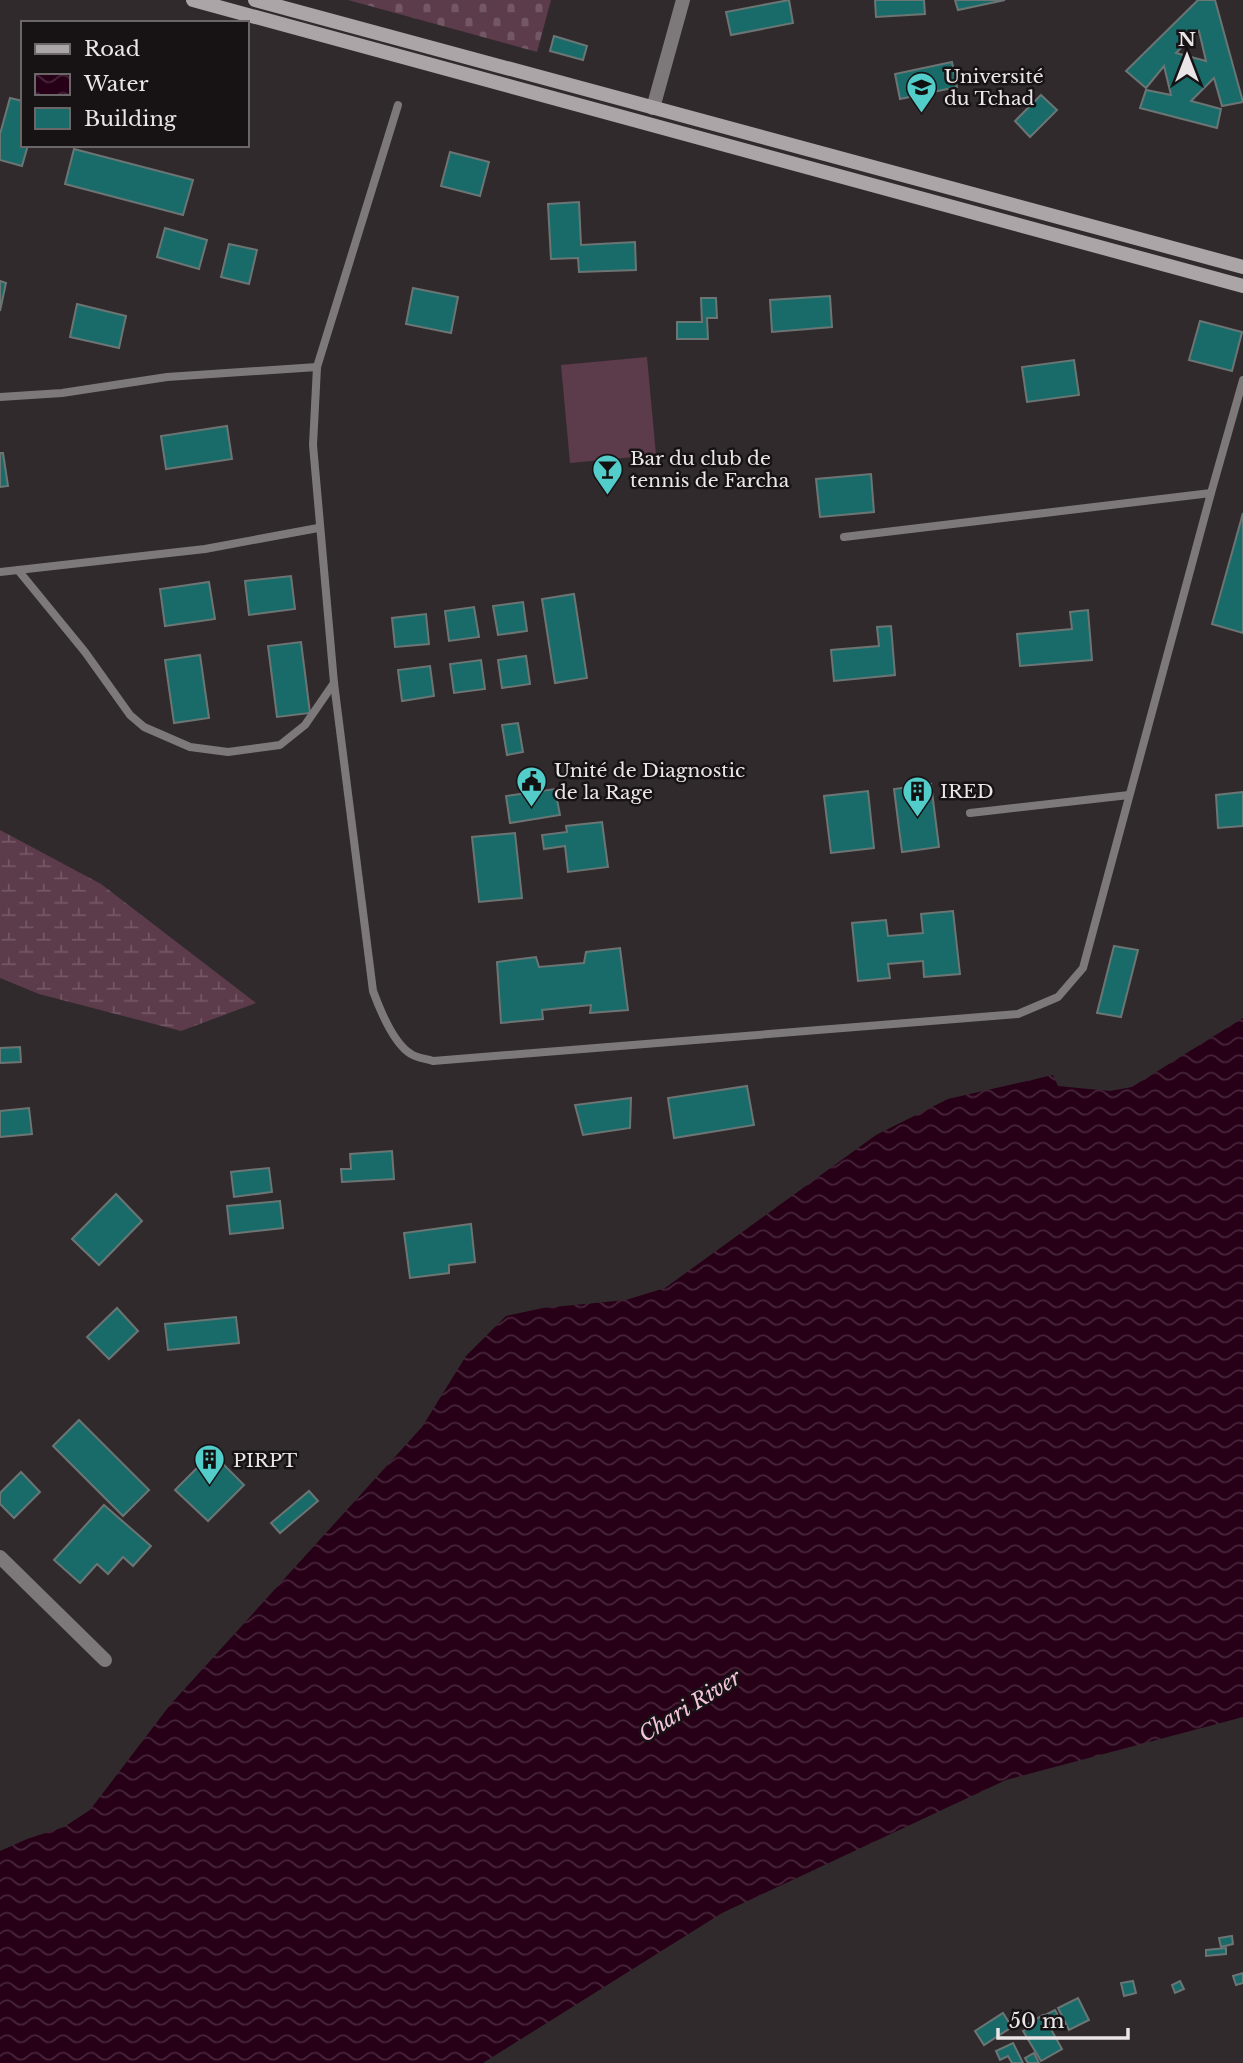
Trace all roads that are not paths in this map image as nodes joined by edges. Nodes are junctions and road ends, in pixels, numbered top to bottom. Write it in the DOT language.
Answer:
graph roads {
  1 [pos="193,0"];
  2 [pos="255,0"];
  3 [pos="684,0"];
  4 [pos="398,105"];
  5 [pos="653,108"];
  6 [pos="869,166"];
  7 [pos="865,184"];
  8 [pos="1243,267"];
  9 [pos="1243,286"];
  10 [pos="317,367"];
  11 [pos="1243,380"];
  12 [pos="0,397"];
  13 [pos="1211,493"];
  14 [pos="318,528"];
  15 [pos="844,537"];
  16 [pos="18,570"];
  17 [pos="0,572"];
  18 [pos="334,683"];
  19 [pos="1129,795"];
  20 [pos="970,813"];
  21 [pos="0,1557"];
  22 [pos="105,1660"];
  1 -- 7 [label="main road"];
  2 -- 5 [label="main road"];
  3 -- 5 [label="street"];
  4 -- 10 [label="lane"];
  5 -- 6 [label="main road"];
  6 -- 7 [label="main road"];
  6 -- 8 [label="main road"];
  7 -- 9 [label="main road"];
  10 -- 12 [label="lane"];
  10 -- 14 [label="lane"];
  11 -- 13 [label="lane"];
  13 -- 15 [label="lane"];
  13 -- 19 [label="lane"];
  14 -- 16 [label="lane"];
  14 -- 18 [label="lane"];
  16 -- 17 [label="lane"];
  16 -- 18 [label="lane"];
  18 -- 19 [label="lane"];
  19 -- 20 [label="lane"];
  21 -- 22 [label="street"];
}
